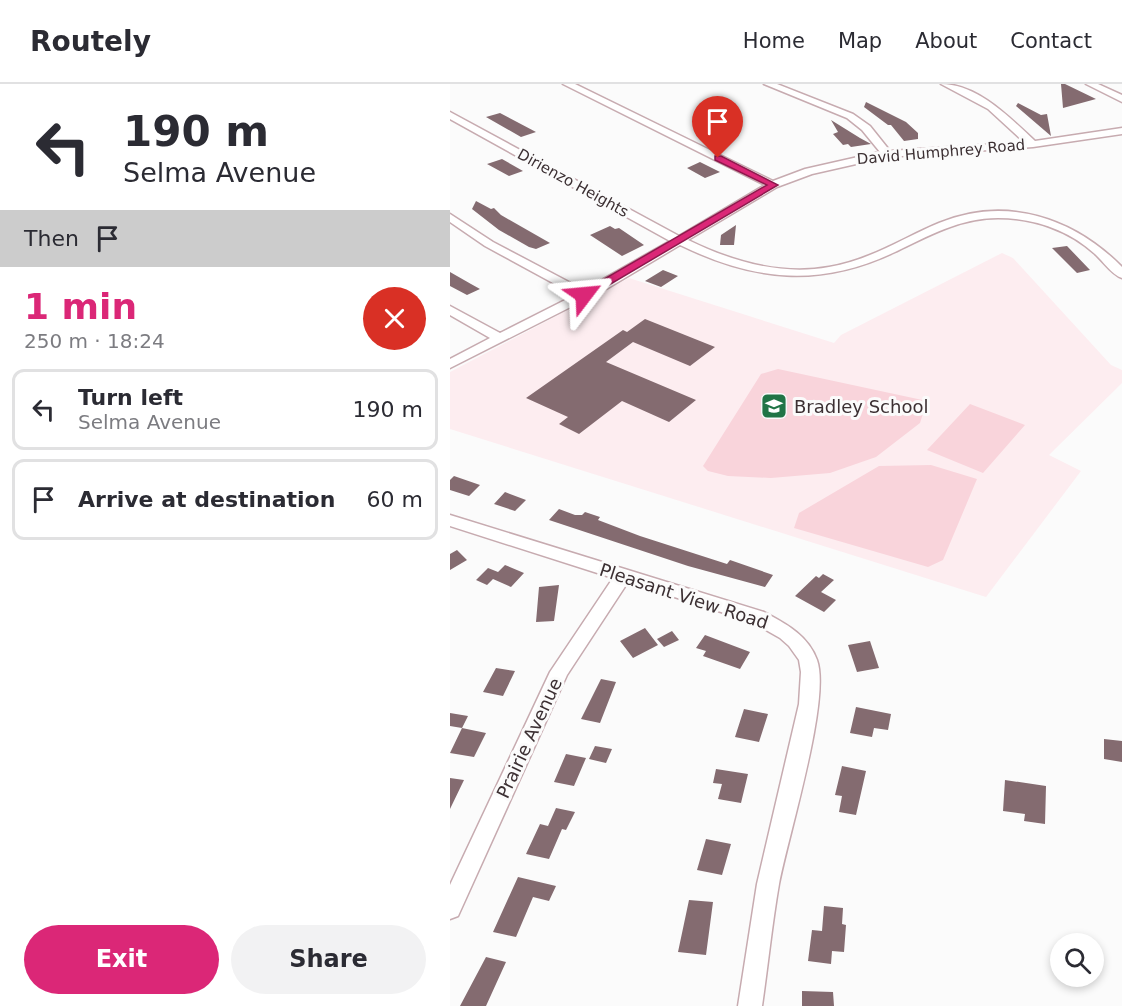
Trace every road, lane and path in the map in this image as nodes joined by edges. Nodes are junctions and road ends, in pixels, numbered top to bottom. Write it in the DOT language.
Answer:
graph roads {
  1 [pos="568,84"];
  2 [pos="769,84"];
  3 [pos="946,84"];
  4 [pos="1090,84"];
  5 [pos="1122,99"];
  6 [pos="450,115"];
  7 [pos="469,125"];
  8 [pos="1122,131"];
  9 [pos="450,132"];
  10 [pos="1033,144"];
  11 [pos="886,154"];
  12 [pos="773,185"];
  13 [pos="450,217"];
  14 [pos="678,242"];
  15 [pos="1122,274"];
  16 [pos="584,295"];
  17 [pos="450,310"];
  18 [pos="500,339"];
  19 [pos="450,364"];
  20 [pos="450,519"];
  21 [pos="624,575"];
  22 [pos="450,909"];
  23 [pos="750,1006"];
  1 -- 12 [label="street"];
  2 -- 11 [label="street"];
  3 -- 10 [label="street"];
  4 -- 5 [label="street"];
  6 -- 7 [label="street, Dirienzo Heights"];
  7 -- 9 [label="street"];
  7 -- 14 [label="street, Dirienzo Heights"];
  8 -- 10 [label="street, David Humphrey Road"];
  10 -- 11 [label="street, David Humphrey Road"];
  11 -- 12 [label="street, David Humphrey Road"];
  12 -- 14 [label="street, David Humphrey Road"];
  13 -- 16 [label="street"];
  14 -- 15 [label="street, Dirienzo Heights"];
  14 -- 16 [label="street, David Humphrey Road"];
  16 -- 18 [label="street, David Humphrey Road"];
  17 -- 18 [label="street"];
  18 -- 19 [label="street, David Humphrey Road"];
  20 -- 21 [label="street, Pleasant View Road"];
  21 -- 22 [label="street, Prairie Avenue"];
  21 -- 23 [label="street, Pleasant View Road"];
}
